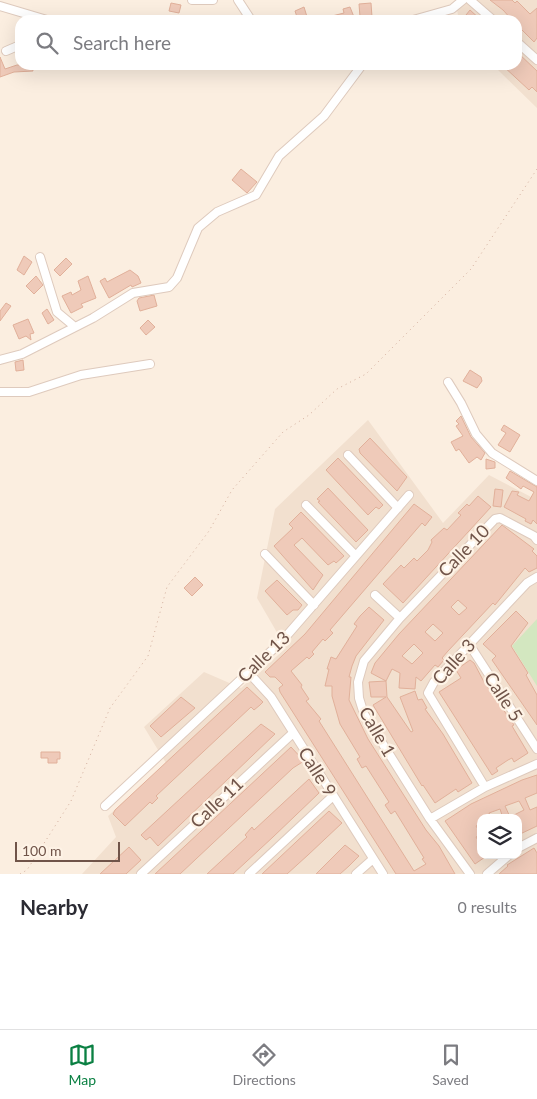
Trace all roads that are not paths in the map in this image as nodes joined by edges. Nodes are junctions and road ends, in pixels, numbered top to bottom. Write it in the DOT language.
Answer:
graph roads {
  1 [pos="192,0"];
  2 [pos="213,0"];
  3 [pos="238,0"];
  4 [pos="462,0"];
  5 [pos="470,0"];
  6 [pos="0,6"];
  7 [pos="30,15"];
  8 [pos="247,15"];
  9 [pos="431,15"];
  10 [pos="486,15"];
  11 [pos="522,46"];
  12 [pos="15,47"];
  13 [pos="6,51"];
  14 [pos="537,60"];
  15 [pos="358,70"];
  16 [pos="40,256"];
  17 [pos="76,327"];
  18 [pos="0,360"];
  19 [pos="150,364"];
  20 [pos="448,382"];
  21 [pos="0,392"];
  22 [pos="348,455"];
  23 [pos="537,481"];
  24 [pos="409,495"];
  25 [pos="306,505"];
  26 [pos="398,508"];
  27 [pos="537,540"];
  28 [pos="265,554"];
  29 [pos="356,556"];
  30 [pos="537,577"];
  31 [pos="375,595"];
  32 [pos="314,605"];
  33 [pos="400,618"];
  34 [pos="470,644"];
  35 [pos="248,672"];
  36 [pos="293,733"];
  37 [pos="537,749"];
  38 [pos="537,764"];
  39 [pos="485,787"];
  40 [pos="333,796"];
  41 [pos="105,806"];
  42 [pos="430,819"];
  43 [pos="537,838"];
  44 [pos="522,846"];
  45 [pos="373,859"];
  46 [pos="504,859"];
  47 [pos="141,874"];
  48 [pos="249,874"];
  49 [pos="356,874"];
  50 [pos="383,874"];
  51 [pos="470,874"];
  52 [pos="487,874"];
  1 -- 2 [label="street"];
  3 -- 8 [label="street"];
  4 -- 9 [label="street"];
  5 -- 10 [label="street"];
  6 -- 7 [label="street"];
  11 -- 14 [label="street"];
  12 -- 13 [label="street"];
  15 -- 17 [label="street"];
  16 -- 17 [label="street"];
  17 -- 18 [label="street"];
  19 -- 21 [label="street"];
  20 -- 23 [label="street"];
  22 -- 26 [label="street"];
  24 -- 26 [label="street, Calle 13"];
  25 -- 29 [label="street"];
  26 -- 29 [label="street, Calle 13"];
  27 -- 33 [label="street, Calle 10"];
  28 -- 32 [label="street"];
  29 -- 32 [label="street, Calle 13"];
  30 -- 34 [label="street, Calle 3"];
  31 -- 33 [label="street"];
  32 -- 35 [label="street, Calle 13"];
  33 -- 42 [label="street, Calle 1"];
  34 -- 37 [label="street, Calle 5"];
  34 -- 39 [label="street, Calle 3"];
  35 -- 36 [label="street, Calle 9"];
  35 -- 41 [label="street, Calle 13"];
  36 -- 40 [label="street, Calle 9"];
  36 -- 47 [label="street, Calle 11"];
  38 -- 39 [label="street"];
  39 -- 42 [label="street"];
  40 -- 45 [label="street, Calle 9"];
  40 -- 48 [label="street"];
  42 -- 51 [label="street, Calle 1"];
  43 -- 44 [label="street"];
  45 -- 49 [label="street"];
  45 -- 50 [label="street, Calle 9"];
  46 -- 52 [label="street"];
}
